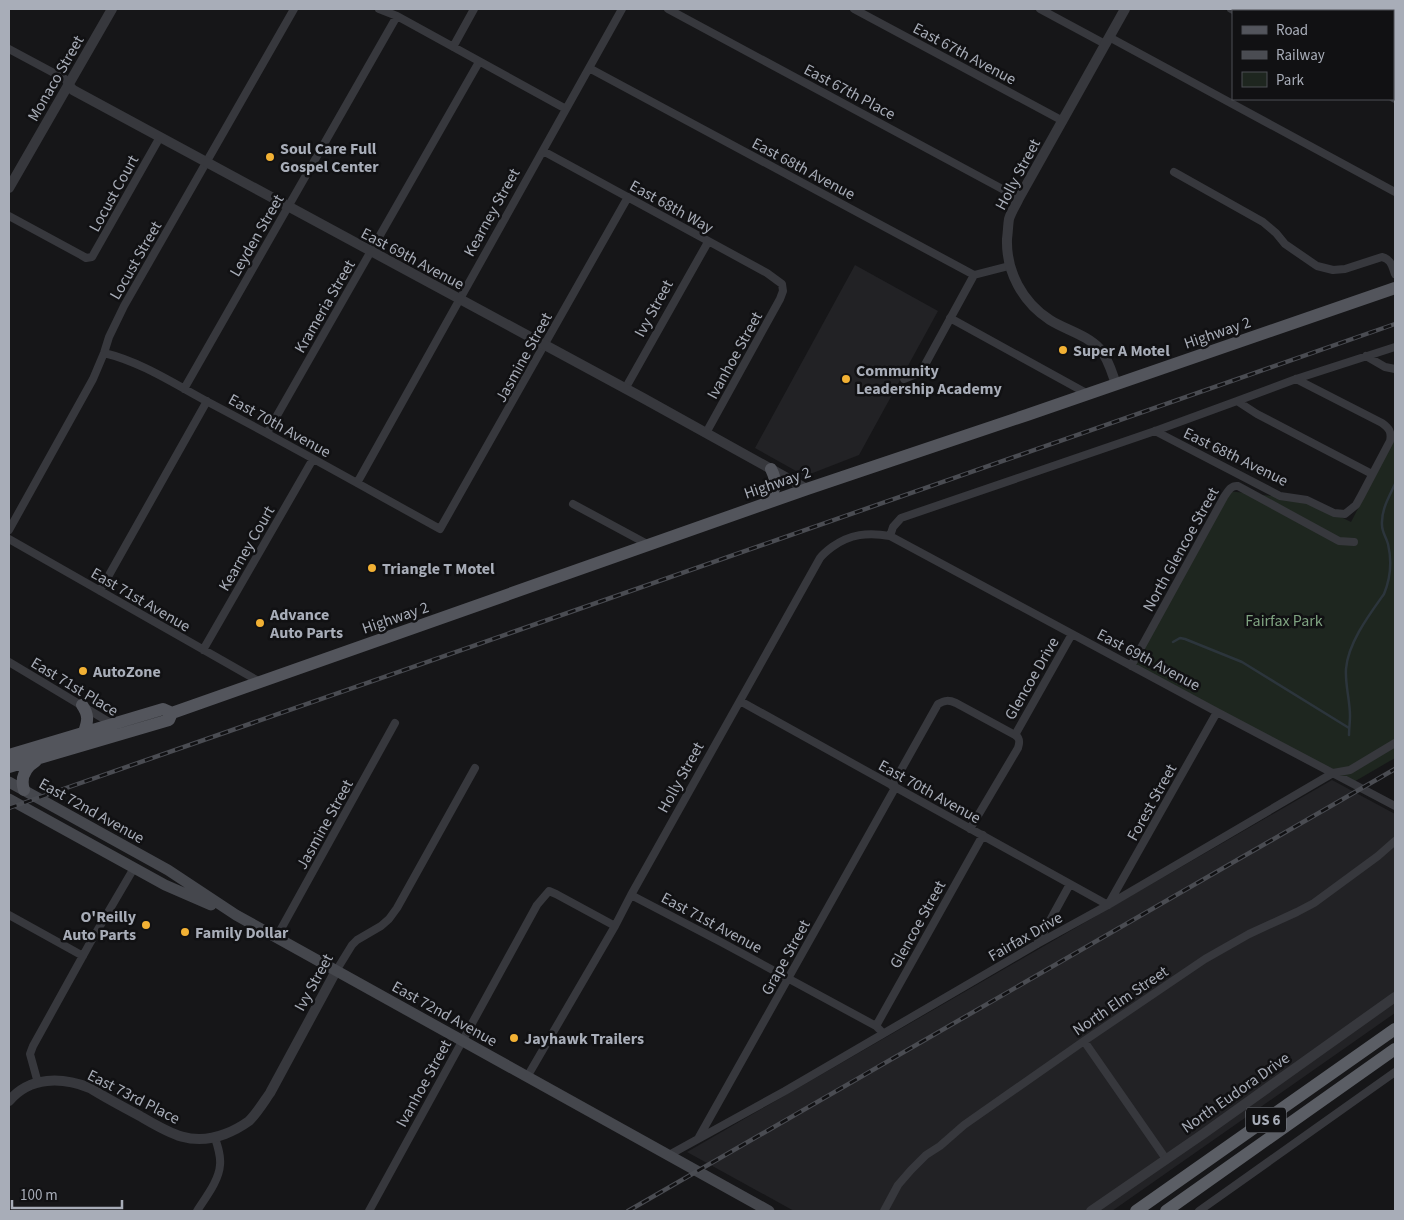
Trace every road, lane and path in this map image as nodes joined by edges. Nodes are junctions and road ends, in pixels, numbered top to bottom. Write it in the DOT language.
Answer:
graph roads {
  1 [pos="112,9"];
  2 [pos="294,9"];
  3 [pos="379,9"];
  4 [pos="474,9"];
  5 [pos="622,9"];
  6 [pos="668,9"];
  7 [pos="854,9"];
  8 [pos="1040,9"];
  9 [pos="1125,9"];
  10 [pos="397,16"];
  11 [pos="1107,41"];
  12 [pos="453,47"];
  13 [pos="9,49"];
  14 [pos="479,62"];
  15 [pos="589,68"];
  16 [pos="69,85"];
  17 [pos="566,109"];
  18 [pos="1063,121"];
  19 [pos="160,137"];
  20 [pos="543,151"];
  21 [pos="207,163"];
  22 [pos="1174,172"];
  23 [pos="9,188"];
  24 [pos="1395,192"];
  25 [pos="628,197"];
  26 [pos="1019,198"];
  27 [pos="288,206"];
  28 [pos="9,216"];
  29 [pos="708,242"];
  30 [pos="370,252"];
  31 [pos="1009,266"];
  32 [pos="1395,274"];
  33 [pos="974,275"];
  34 [pos="1395,288"];
  35 [pos="784,289"];
  36 [pos="459,300"];
  37 [pos="950,318"];
  38 [pos="545,346"];
  39 [pos="1395,346"];
  40 [pos="104,353"];
  41 [pos="1366,356"];
  42 [pos="1395,369"];
  43 [pos="904,379"];
  44 [pos="1296,379"];
  45 [pos="1116,384"];
  46 [pos="625,388"];
  47 [pos="184,389"];
  48 [pos="1088,394"];
  49 [pos="1237,400"];
  50 [pos="207,401"];
  51 [pos="1155,430"];
  52 [pos="267,433"];
  53 [pos="706,433"];
  54 [pos="313,459"];
  55 [pos="771,469"];
  56 [pos="1372,474"];
  57 [pos="357,483"];
  58 [pos="807,489"];
  59 [pos="767,503"];
  60 [pos="573,504"];
  61 [pos="440,529"];
  62 [pos="9,530"];
  63 [pos="890,536"];
  64 [pos="9,539"];
  65 [pos="1354,542"];
  66 [pos="649,545"];
  67 [pos="100,591"];
  68 [pos="1072,634"];
  69 [pos="203,650"];
  70 [pos="9,662"];
  71 [pos="1131,666"];
  72 [pos="260,682"];
  73 [pos="740,701"];
  74 [pos="82,706"];
  75 [pos="1217,712"];
  76 [pos="172,713"];
  77 [pos="395,723"];
  78 [pos="112,724"];
  79 [pos="84,732"];
  80 [pos="126,733"];
  81 [pos="1014,735"];
  82 [pos="1395,743"];
  83 [pos="9,755"];
  84 [pos="43,757"];
  85 [pos="9,767"];
  86 [pos="475,768"];
  87 [pos="1333,773"];
  88 [pos="9,782"];
  89 [pos="893,787"];
  90 [pos="24,790"];
  91 [pos="9,799"];
  92 [pos="1395,806"];
  93 [pos="970,829"];
  94 [pos="983,836"];
  95 [pos="1395,841"];
  96 [pos="134,868"];
  97 [pos="1070,884"];
  98 [pos="631,894"];
  99 [pos="1108,905"];
  100 [pos="9,915"];
  101 [pos="236,915"];
  102 [pos="615,926"];
  103 [pos="276,938"];
  104 [pos="1037,944"];
  105 [pos="83,956"];
  106 [pos="336,971"];
  107 [pos="788,978"];
  108 [pos="1395,997"];
  109 [pos="876,1026"];
  110 [pos="1395,1029"];
  111 [pos="884,1033"];
  112 [pos="462,1041"];
  113 [pos="1084,1041"];
  114 [pos="1395,1050"];
  115 [pos="1395,1072"];
  116 [pos="527,1077"];
  117 [pos="38,1083"];
  118 [pos="9,1101"];
  119 [pos="215,1138"];
  120 [pos="698,1139"];
  121 [pos="669,1155"];
  122 [pos="1166,1159"];
  123 [pos="1202,1209"];
  124 [pos="197,1211"];
  125 [pos="369,1211"];
  126 [pos="769,1211"];
  127 [pos="884,1211"];
  128 [pos="1091,1211"];
  129 [pos="1136,1211"];
  130 [pos="1166,1211"];
  131 [pos="1214,1211"];
  1 -- 16 [label="street, Monaco Street"];
  2 -- 21 [label="street, Locust Street"];
  3 -- 10 [label="street"];
  4 -- 12 [label="street"];
  5 -- 15 [label="street, Kearney Street"];
  6 -- 26 [label="street, East 67th Place"];
  7 -- 18 [label="street, East 67th Avenue"];
  8 -- 11 [label="street"];
  9 -- 11 [label="street, Holly Street"];
  10 -- 12 [label="street"];
  10 -- 27 [label="street, Leyden Street"];
  11 -- 18 [label="street, Holly Street"];
  11 -- 24 [label="street"];
  12 -- 14 [label="street"];
  13 -- 16 [label="street, East 69th Avenue"];
  14 -- 17 [label="street"];
  14 -- 30 [label="street, Krameria Street"];
  15 -- 17 [label="street, Kearney Street"];
  15 -- 33 [label="street, East 68th Avenue"];
  16 -- 19 [label="street, East 69th Avenue"];
  16 -- 23 [label="street, Monaco Street"];
  17 -- 20 [label="street, Kearney Street"];
  18 -- 26 [label="street, Holly Street"];
  19 -- 21 [label="street, East 69th Avenue"];
  19 -- 28 [label="street, Locust Court"];
  20 -- 25 [label="street, East 68th Way"];
  20 -- 36 [label="street, Kearney Street"];
  21 -- 27 [label="street, East 69th Avenue"];
  21 -- 40 [label="street, Locust Street"];
  22 -- 32 [label="street"];
  25 -- 29 [label="street, East 68th Way"];
  25 -- 38 [label="street, Jasmine Street"];
  26 -- 31 [label="street, Holly Street"];
  27 -- 30 [label="street, East 69th Avenue"];
  27 -- 47 [label="street, Leyden Street"];
  29 -- 35 [label="street, East 68th Way"];
  29 -- 46 [label="street, Ivy Street"];
  30 -- 36 [label="street, East 69th Avenue"];
  30 -- 52 [label="street, Krameria Street"];
  31 -- 33 [label="street"];
  31 -- 45 [label="street, Holly Street"];
  33 -- 37 [label="street"];
  34 -- 45 [label="main road, Highway 2"];
  35 -- 53 [label="street, Ivanhoe Street"];
  36 -- 38 [label="street, East 69th Avenue"];
  36 -- 57 [label="street, Kearney Street"];
  37 -- 43 [label="street"];
  37 -- 48 [label="street"];
  38 -- 46 [label="street, East 69th Avenue"];
  38 -- 61 [label="street, Jasmine Street"];
  39 -- 41 [label="street"];
  40 -- 47 [label="street, East 70th Avenue"];
  40 -- 62 [label="street, Locust Street"];
  41 -- 42 [label="street"];
  41 -- 44 [label="street"];
  44 -- 49 [label="street"];
  44 -- 56 [label="street"];
  45 -- 48 [label="main road, Highway 2"];
  46 -- 53 [label="street, East 69th Avenue"];
  47 -- 50 [label="street, East 70th Avenue"];
  48 -- 58 [label="main road, Highway 2"];
  49 -- 51 [label="street"];
  49 -- 56 [label="street"];
  50 -- 52 [label="street, East 70th Avenue"];
  50 -- 67 [label="street"];
  51 -- 56 [label="street, East 68th Avenue"];
  51 -- 63 [label="street"];
  52 -- 54 [label="street, East 70th Avenue"];
  53 -- 55 [label="street, East 69th Avenue"];
  54 -- 57 [label="street, East 70th Avenue"];
  54 -- 69 [label="street, Kearney Court"];
  55 -- 58 [label="street, East 69th Avenue"];
  55 -- 59 [label="main road"];
  57 -- 61 [label="street, East 70th Avenue"];
  58 -- 59 [label="main road, Highway 2"];
  59 -- 66 [label="main road, Highway 2"];
  60 -- 66 [label="street"];
  63 -- 68 [label="street, East 69th Avenue"];
  63 -- 73 [label="street, Holly Street"];
  64 -- 67 [label="street, East 71st Avenue"];
  65 -- 71 [label="street, North Glencoe Street"];
  66 -- 72 [label="main road, Highway 2"];
  67 -- 69 [label="street, East 71st Avenue"];
  68 -- 71 [label="street, East 69th Avenue"];
  68 -- 81 [label="street, Glencoe Drive"];
  69 -- 72 [label="street, East 71st Avenue"];
  70 -- 74 [label="street, East 71st Place"];
  71 -- 75 [label="street, East 69th Avenue"];
  72 -- 76 [label="main road, Highway 2"];
  73 -- 89 [label="street, East 70th Avenue"];
  73 -- 98 [label="street, Holly Street"];
  74 -- 78 [label="street, East 71st Place"];
  74 -- 79 [label="main road"];
  75 -- 87 [label="street, East 69th Avenue"];
  75 -- 99 [label="street, Forest Street"];
  76 -- 78 [label="main road, Highway 2"];
  76 -- 80 [label="main road, Highway 2"];
  77 -- 103 [label="street, Jasmine Street"];
  78 -- 79 [label="main road, Highway 2"];
  78 -- 80 [label="street, East 71st Place"];
  79 -- 83 [label="main road, Highway 2"];
  80 -- 84 [label="main road, Highway 2"];
  81 -- 89 [label="street, Grape Street"];
  81 -- 93 [label="street"];
  82 -- 87 [label="street, Fairfax Drive"];
  84 -- 85 [label="main road, Highway 2"];
  84 -- 90 [label="main road"];
  86 -- 106 [label="street, Ivy Street"];
  87 -- 92 [label="street, East 69th Avenue"];
  87 -- 99 [label="street, Fairfax Drive"];
  88 -- 90 [label="main road, East 72nd Avenue"];
  89 -- 93 [label="street, East 70th Avenue"];
  89 -- 107 [label="street, Grape Street"];
  90 -- 101 [label="main road, East 72nd Avenue"];
  91 -- 96 [label="main road, East 72nd Avenue"];
  93 -- 94 [label="street, East 70th Avenue"];
  94 -- 97 [label="street, East 70th Avenue"];
  94 -- 109 [label="street, Glencoe Street"];
  95 -- 113 [label="street, North Elm Street"];
  96 -- 101 [label="main road, East 72nd Avenue"];
  96 -- 105 [label="street"];
  97 -- 99 [label="street, East 70th Avenue"];
  97 -- 104 [label="street"];
  98 -- 102 [label="street, Holly Street"];
  98 -- 107 [label="street, East 71st Avenue"];
  99 -- 104 [label="street, Fairfax Drive"];
  100 -- 105 [label="street"];
  101 -- 103 [label="main road, East 72nd Avenue"];
  102 -- 112 [label="street, Ivanhoe Street"];
  102 -- 116 [label="street, Holly Street"];
  103 -- 106 [label="main road, East 72nd Avenue"];
  104 -- 111 [label="street, Fairfax Drive"];
  105 -- 117 [label="street"];
  106 -- 112 [label="main road, East 72nd Avenue"];
  106 -- 119 [label="street, Ivy Street"];
  107 -- 109 [label="street, East 71st Avenue"];
  107 -- 120 [label="street, Grape Street"];
  108 -- 122 [label="street, North Eudora Drive"];
  109 -- 111 [label="street, East 71st Avenue"];
  110 -- 129 [label="highway, US 6"];
  111 -- 120 [label="street, Fairfax Drive"];
  112 -- 116 [label="main road, East 72nd Avenue"];
  112 -- 125 [label="street, Ivanhoe Street"];
  113 -- 122 [label="street"];
  113 -- 127 [label="street, North Elm Street"];
  114 -- 130 [label="highway, US 6"];
  115 -- 123 [label="street"];
  116 -- 121 [label="main road, East 72nd Avenue"];
  117 -- 118 [label="street"];
  117 -- 119 [label="street, East 73rd Place"];
  119 -- 124 [label="street"];
  120 -- 121 [label="street, Fairfax Drive"];
  121 -- 126 [label="main road, East 72nd Avenue"];
  122 -- 128 [label="street, North Eudora Drive"];
  123 -- 131 [label="street"];
}
